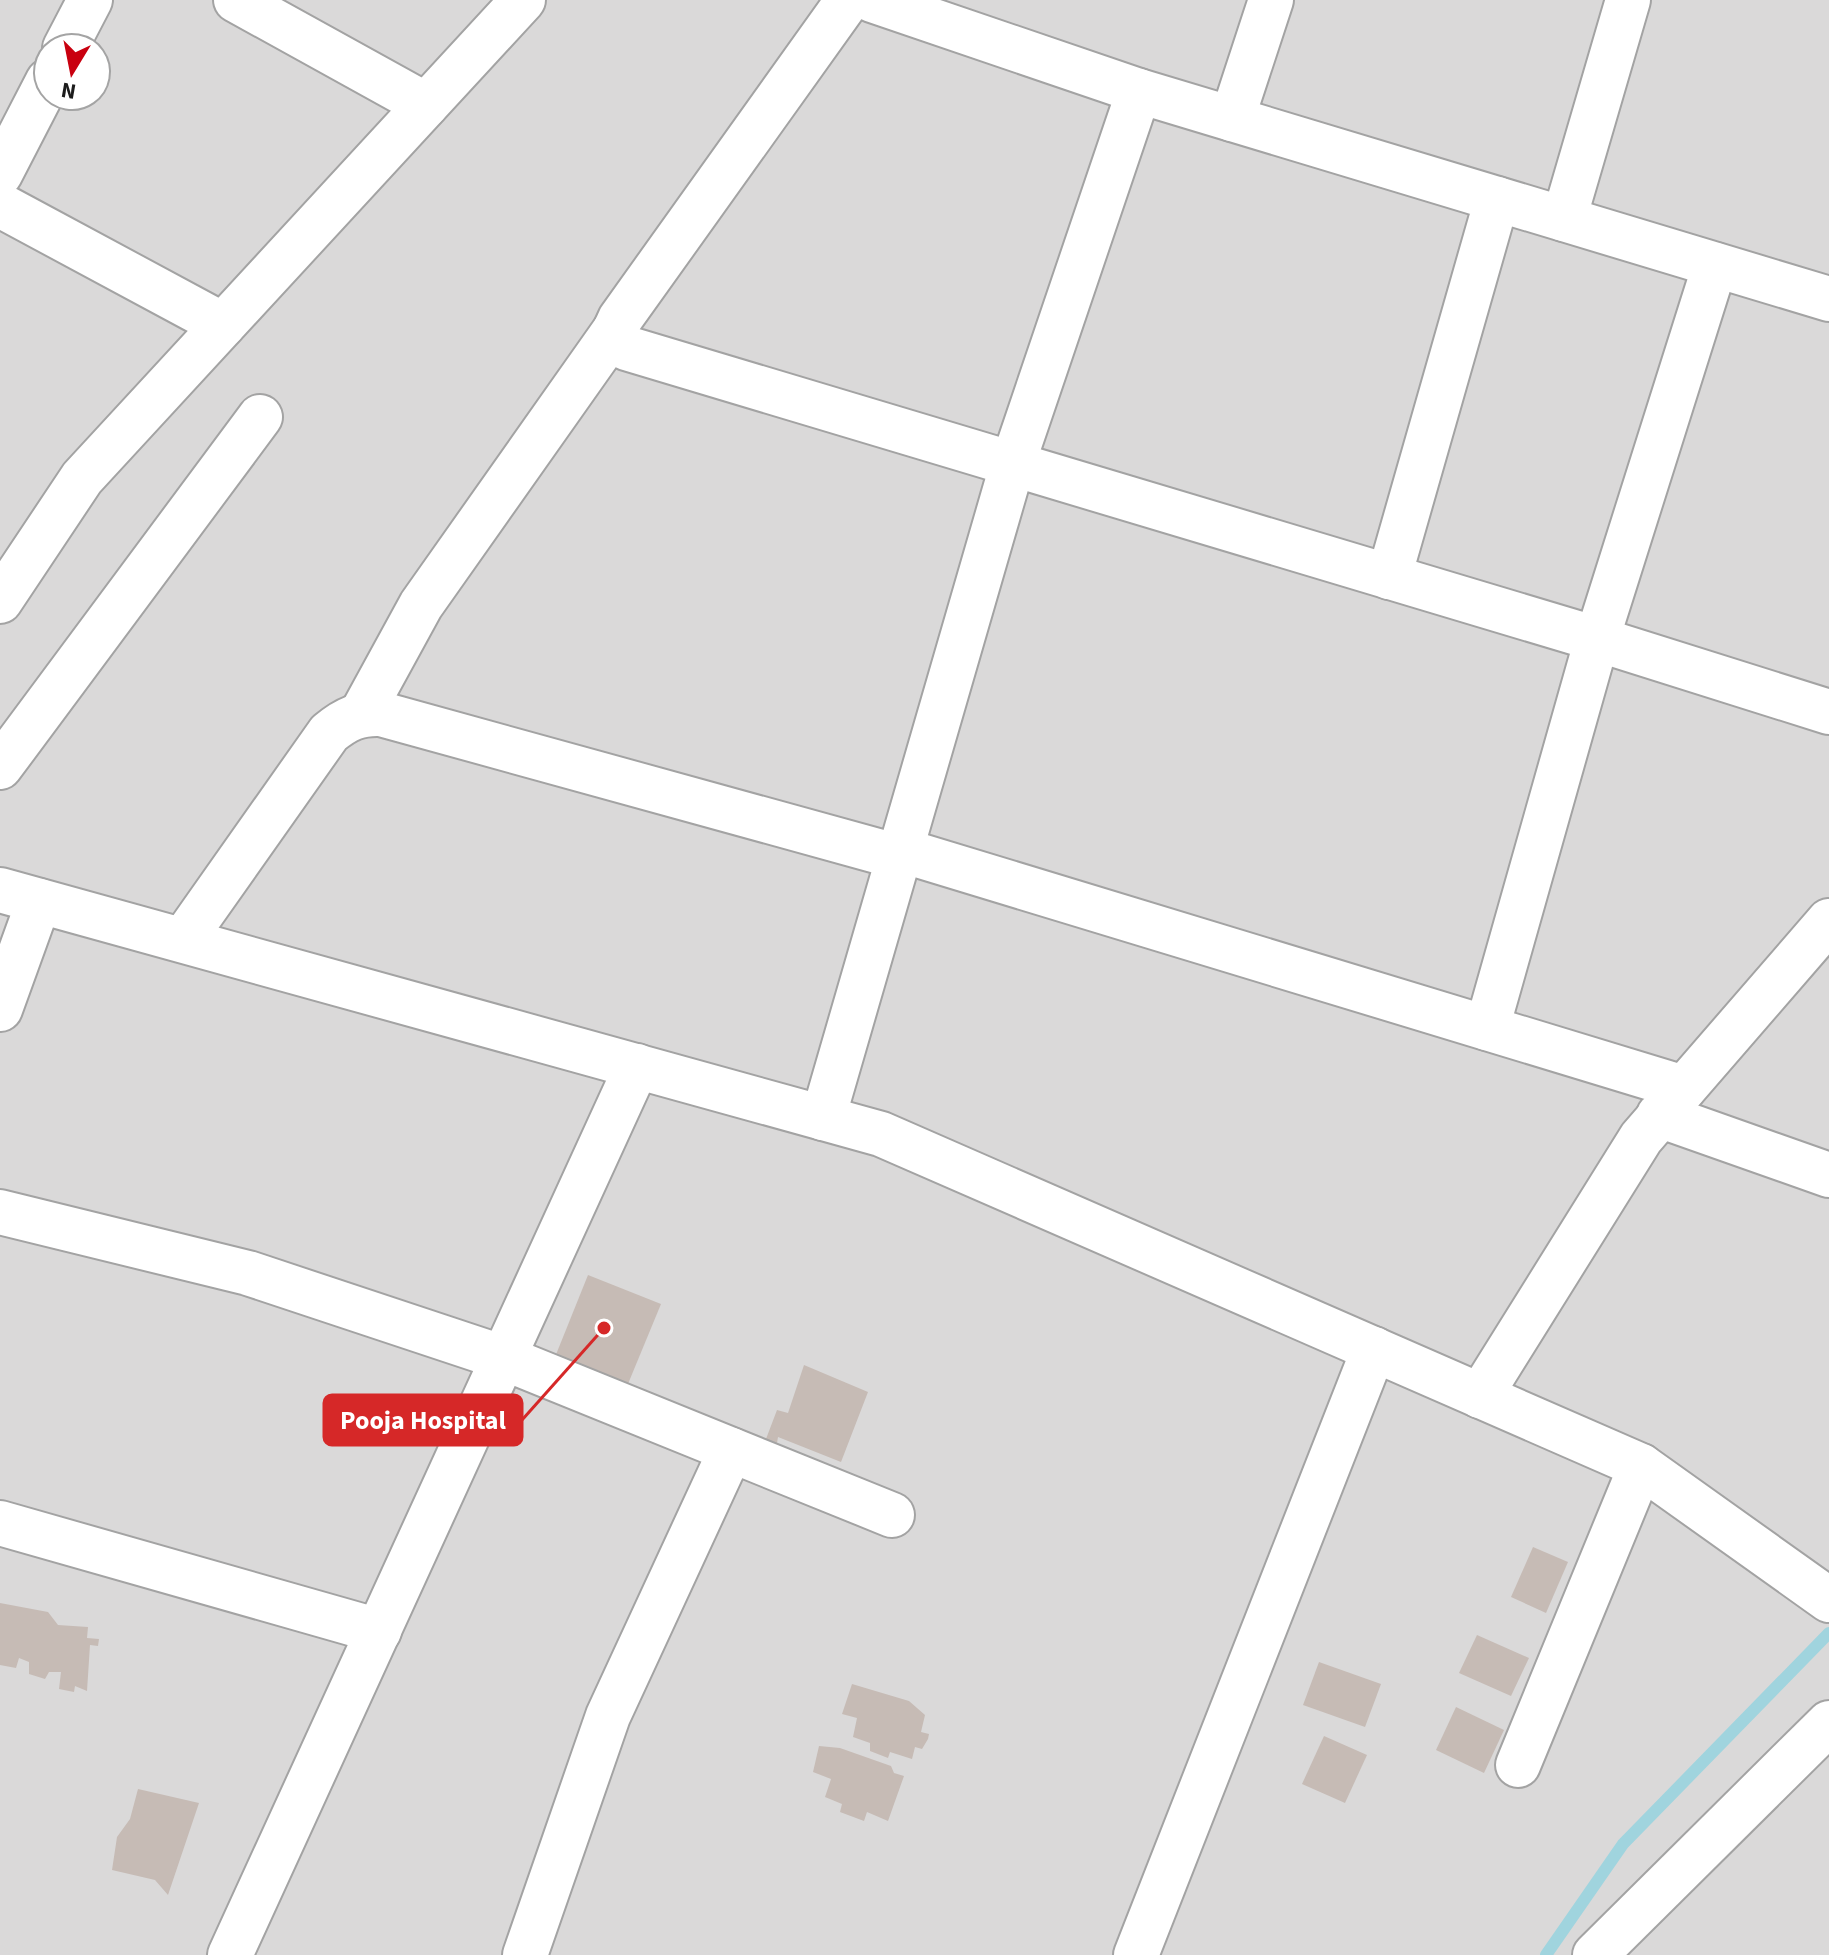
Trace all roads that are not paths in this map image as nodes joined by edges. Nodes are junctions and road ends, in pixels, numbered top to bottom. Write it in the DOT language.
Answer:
graph roads {
  1 [pos="90,0"];
  2 [pos="236,0"];
  3 [pos="523,0"];
  4 [pos="848,0"];
  5 [pos="872,0"];
  6 [pos="1271,0"];
  7 [pos="1628,0"];
  8 [pos="73,32"];
  9 [pos="1139,91"];
  10 [pos="426,105"];
  11 [pos="32,112"];
  12 [pos="1232,119"];
  13 [pos="0,174"];
  14 [pos="1497,199"];
  15 [pos="0,205"];
  16 [pos="1564,219"];
  17 [pos="1715,265"];
  18 [pos="1829,299"];
  19 [pos="223,325"];
  20 [pos="615,330"];
  21 [pos="260,417"];
  22 [pos="1012,466"];
  23 [pos="1389,577"];
  24 [pos="0,601"];
  25 [pos="1597,639"];
  26 [pos="1829,712"];
  27 [pos="362,713"];
  28 [pos="0,767"];
  29 [pos="900,853"];
  30 [pos="20,895"];
  31 [pos="1829,921"];
  32 [pos="183,940"];
  33 [pos="0,1009"];
  34 [pos="1487,1028"];
  35 [pos="637,1066"];
  36 [pos="1672,1101"];
  37 [pos="823,1118"];
  38 [pos="1829,1175"];
  39 [pos="0,1212"];
  40 [pos="1374,1349"];
  41 [pos="504,1358"];
  42 [pos="1480,1396"];
  43 [pos="731,1450"];
  44 [pos="1641,1466"];
  45 [pos="892,1515"];
  46 [pos="0,1523"];
  47 [pos="1824,1596"];
  48 [pos="379,1631"];
  49 [pos="1829,1723"];
  50 [pos="1518,1765"];
  51 [pos="230,1955"];
  52 [pos="525,1955"];
  53 [pos="1136,1955"];
  54 [pos="1595,1955"];
  1 -- 8 [label="street"];
  2 -- 10 [label="street"];
  3 -- 10 [label="street"];
  4 -- 20 [label="street"];
  5 -- 9 [label="street"];
  6 -- 12 [label="street"];
  7 -- 16 [label="street"];
  9 -- 12 [label="street"];
  9 -- 22 [label="street"];
  10 -- 19 [label="street"];
  11 -- 13 [label="street"];
  12 -- 14 [label="street"];
  14 -- 16 [label="street"];
  14 -- 23 [label="street"];
  15 -- 19 [label="street"];
  16 -- 17 [label="street"];
  17 -- 18 [label="street"];
  17 -- 25 [label="street"];
  19 -- 24 [label="street"];
  20 -- 22 [label="street"];
  20 -- 27 [label="street"];
  21 -- 28 [label="street"];
  22 -- 23 [label="street"];
  22 -- 29 [label="street"];
  23 -- 25 [label="street"];
  25 -- 26 [label="street"];
  25 -- 34 [label="street"];
  27 -- 29 [label="street"];
  27 -- 32 [label="street"];
  29 -- 34 [label="street"];
  29 -- 37 [label="street"];
  30 -- 32 [label="street"];
  30 -- 33 [label="street"];
  31 -- 36 [label="street"];
  32 -- 35 [label="street"];
  34 -- 36 [label="street"];
  35 -- 37 [label="street"];
  35 -- 41 [label="street"];
  36 -- 38 [label="street"];
  36 -- 42 [label="street"];
  37 -- 40 [label="street"];
  39 -- 41 [label="street"];
  40 -- 42 [label="street"];
  40 -- 53 [label="street"];
  41 -- 43 [label="street"];
  41 -- 48 [label="street"];
  42 -- 44 [label="street"];
  43 -- 45 [label="street"];
  43 -- 52 [label="street"];
  44 -- 47 [label="street"];
  44 -- 50 [label="street"];
  46 -- 48 [label="street"];
  48 -- 51 [label="street"];
  49 -- 54 [label="street"];
}
